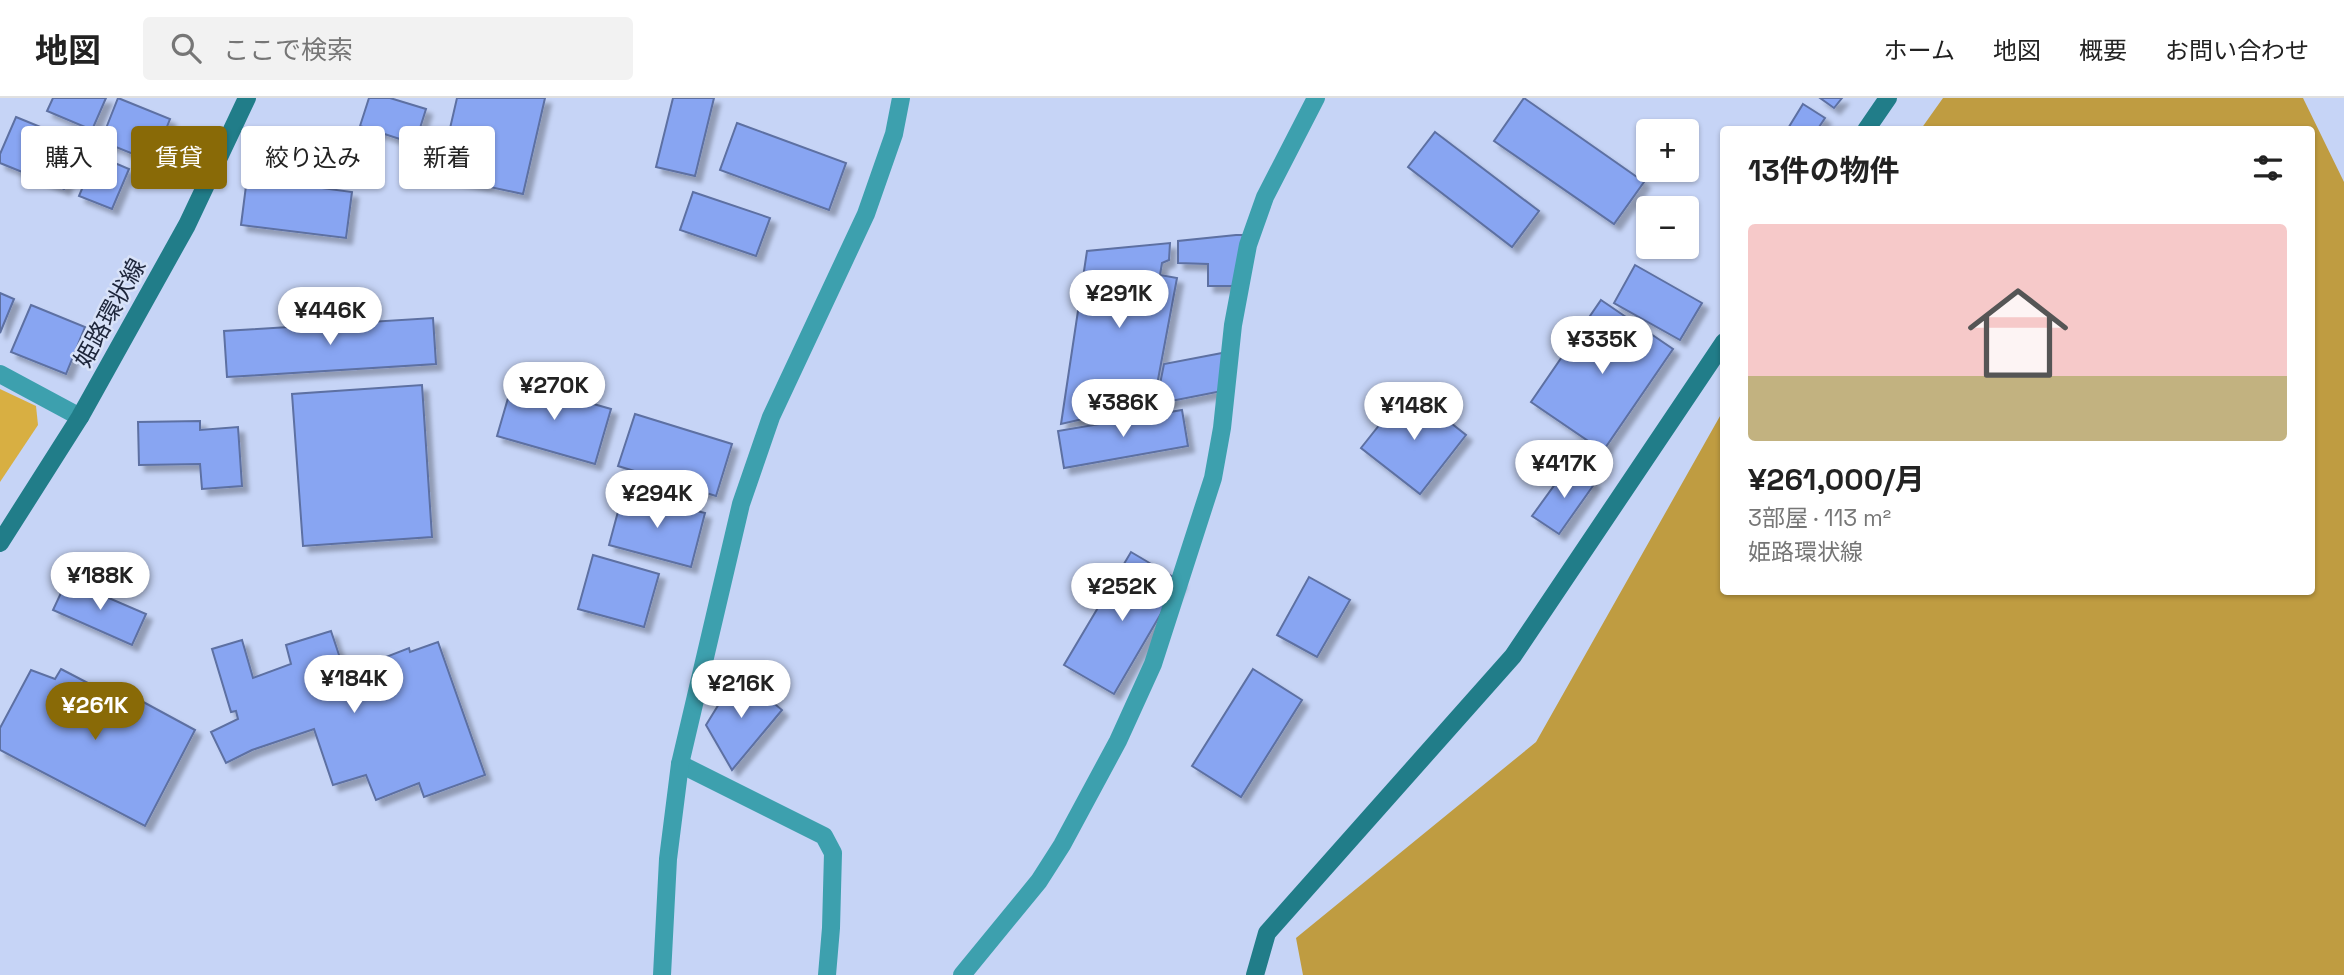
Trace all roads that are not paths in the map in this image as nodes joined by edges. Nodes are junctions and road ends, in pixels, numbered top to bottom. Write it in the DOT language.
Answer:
graph roads {
  1 [pos="247,98"];
  2 [pos="901,98"];
  3 [pos="1316,98"];
  4 [pos="1888,98"];
  5 [pos="1869,126"];
  6 [pos="1720,348"];
  7 [pos="0,374"];
  8 [pos="80,417"];
  9 [pos="0,543"];
  10 [pos="680,764"];
  11 [pos="662,975"];
  12 [pos="827,975"];
  13 [pos="962,975"];
  14 [pos="1255,975"];
  1 -- 8 [label="street, 姫路環状線"];
  2 -- 10 [label="street"];
  3 -- 13 [label="street"];
  4 -- 5 [label="street"];
  6 -- 14 [label="street"];
  7 -- 8 [label="street"];
  8 -- 9 [label="street, 姫路環状線"];
  10 -- 11 [label="street"];
  10 -- 12 [label="street"];
}
